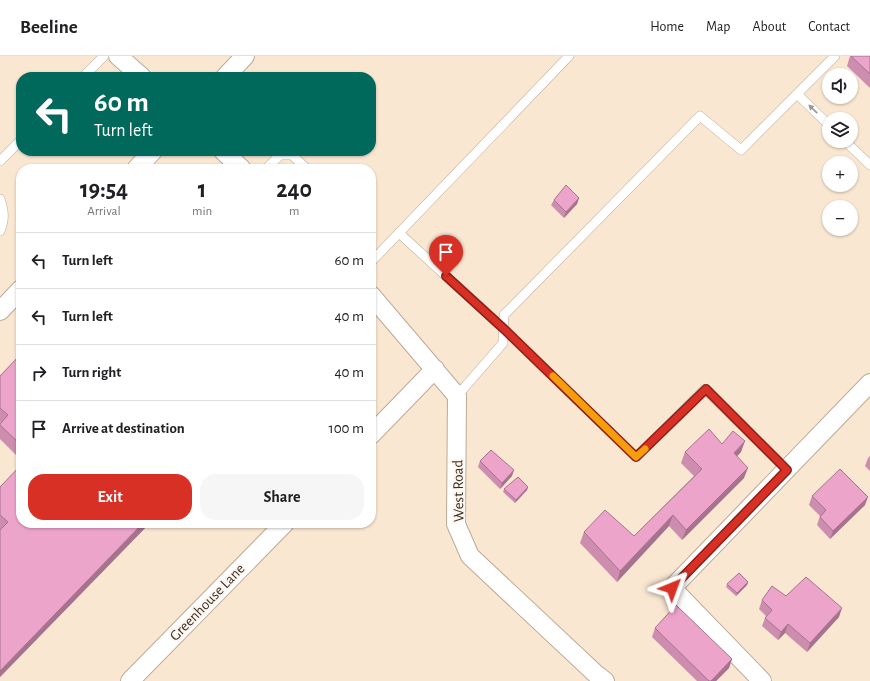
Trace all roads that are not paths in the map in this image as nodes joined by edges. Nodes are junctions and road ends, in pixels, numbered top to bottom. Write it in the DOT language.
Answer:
graph roads {
  1 [pos="104,56"];
  2 [pos="118,56"];
  3 [pos="245,56"];
  4 [pos="569,56"];
  5 [pos="835,56"];
  6 [pos="88,72"];
  7 [pos="136,72"];
  8 [pos="230,72"];
  9 [pos="797,94"];
  10 [pos="822,118"];
  11 [pos="16,145"];
  12 [pos="852,148"];
  13 [pos="148,156"];
  14 [pos="228,156"];
  15 [pos="279,156"];
  16 [pos="293,156"];
  17 [pos="0,162"];
  18 [pos="141,164"];
  19 [pos="237,164"];
  20 [pos="271,164"];
  21 [pos="302,164"];
  22 [pos="870,165"];
  23 [pos="0,199"];
  24 [pos="0,231"];
  25 [pos="399,233"];
  26 [pos="376,257"];
  27 [pos="16,294"];
  28 [pos="376,301"];
  29 [pos="0,311"];
  30 [pos="504,329"];
  31 [pos="435,369"];
  32 [pos="870,383"];
  33 [pos="457,396"];
  34 [pos="376,429"];
  35 [pos="787,470"];
  36 [pos="279,528"];
  37 [pos="130,681"];
  38 [pos="605,681"];
  39 [pos="762,681"];
  1 -- 6 [label="lane"];
  2 -- 7 [label="street"];
  3 -- 8 [label="street"];
  4 -- 25 [label="lane"];
  5 -- 9 [label="lane"];
  10 -- 9 [label="lane, one-way"];
  9 -- 30 [label="lane"];
  11 -- 17 [label="lane"];
  12 -- 22 [label="lane"];
  13 -- 18 [label="street"];
  14 -- 19 [label="street"];
  15 -- 20 [label="lane"];
  16 -- 21 [label="lane"];
  23 -- 24 [label="lane"];
  25 -- 26 [label="lane"];
  25 -- 30 [label="lane"];
  27 -- 29 [label="street"];
  28 -- 31 [label="street"];
  30 -- 33 [label="lane"];
  30 -- 35 [label="lane"];
  31 -- 33 [label="street"];
  31 -- 34 [label="street"];
  32 -- 35 [label="street"];
  33 -- 38 [label="street, West Road"];
  35 -- 39 [label="street"];
  36 -- 37 [label="street, Greenhouse Lane"];
}
